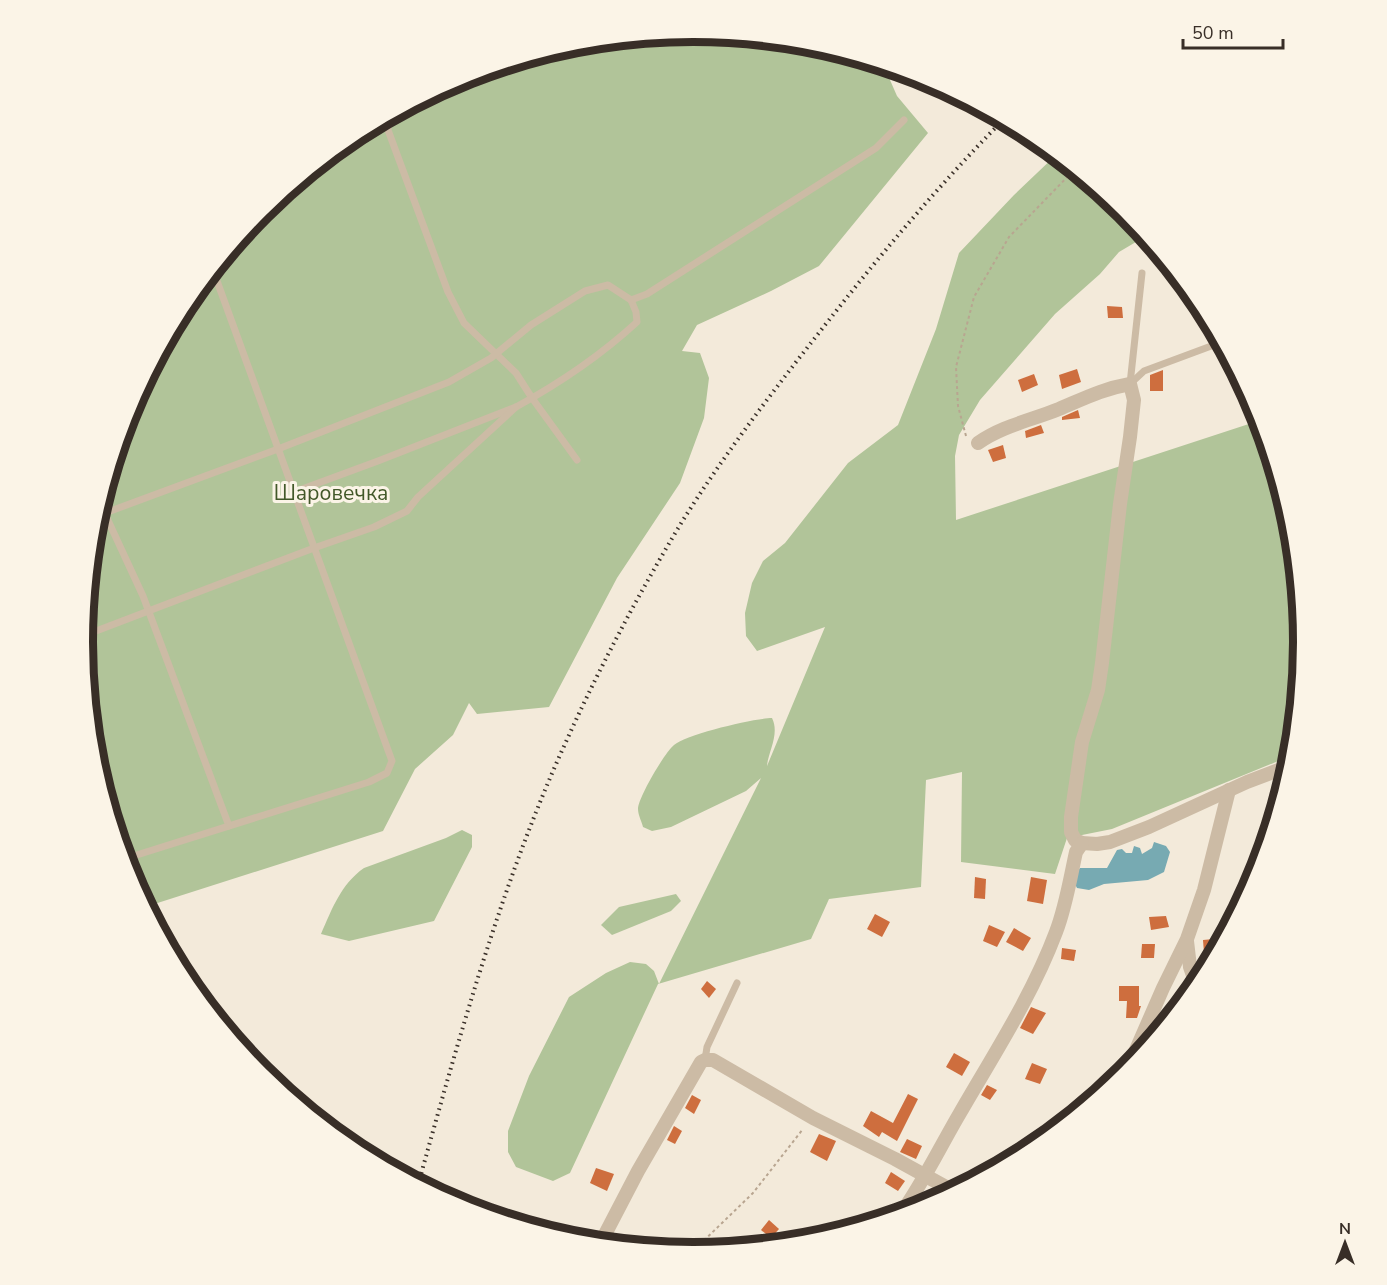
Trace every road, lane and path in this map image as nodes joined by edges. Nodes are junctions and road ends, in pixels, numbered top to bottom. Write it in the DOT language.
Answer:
graph roads {
  1 [pos="904,120"];
  2 [pos="388,125"];
  3 [pos="1069,175"];
  4 [pos="1142,273"];
  5 [pos="216,278"];
  6 [pos="631,300"];
  7 [pos="1215,344"];
  8 [pos="497,353"];
  9 [pos="1130,384"];
  10 [pos="532,398"];
  11 [pos="516,407"];
  12 [pos="978,443"];
  13 [pos="278,449"];
  14 [pos="577,460"];
  15 [pos="294,492"];
  16 [pos="108,512"];
  17 [pos="107,517"];
  18 [pos="314,548"];
  19 [pos="148,612"];
  20 [pos="93,632"];
  21 [pos="1280,770"];
  22 [pos="1229,790"];
  23 [pos="229,826"];
  24 [pos="1082,843"];
  25 [pos="133,856"];
  26 [pos="1187,939"];
  27 [pos="1193,976"];
  28 [pos="736,983"];
  29 [pos="1138,1046"];
  30 [pos="705,1060"];
  31 [pos="813,1118"];
  32 [pos="925,1176"];
  33 [pos="946,1187"];
  34 [pos="908,1203"];
  35 [pos="604,1236"];
  36 [pos="702,1243"];
  1 -- 6 [label="lane"];
  2 -- 8 [label="lane"];
  3 -- 12 [label="path"];
  4 -- 9 [label="lane"];
  5 -- 13 [label="lane"];
  6 -- 8 [label="lane"];
  6 -- 10 [label="lane"];
  7 -- 9 [label="lane"];
  8 -- 10 [label="lane"];
  8 -- 13 [label="lane"];
  9 -- 12 [label="street"];
  9 -- 24 [label="street"];
  10 -- 11 [label="lane"];
  10 -- 14 [label="lane"];
  11 -- 15 [label="lane"];
  11 -- 18 [label="lane"];
  13 -- 15 [label="lane"];
  13 -- 16 [label="lane"];
  15 -- 18 [label="lane"];
  17 -- 19 [label="lane"];
  18 -- 19 [label="lane"];
  18 -- 23 [label="lane"];
  19 -- 20 [label="lane"];
  19 -- 23 [label="lane"];
  21 -- 22 [label="street"];
  22 -- 24 [label="street"];
  22 -- 26 [label="street"];
  23 -- 25 [label="lane"];
  24 -- 32 [label="street"];
  26 -- 27 [label="street"];
  26 -- 29 [label="street"];
  28 -- 30 [label="lane"];
  30 -- 31 [label="street"];
  30 -- 35 [label="street"];
  31 -- 32 [label="street"];
  31 -- 36 [label="path"];
  32 -- 33 [label="street"];
  32 -- 34 [label="street"];
}
